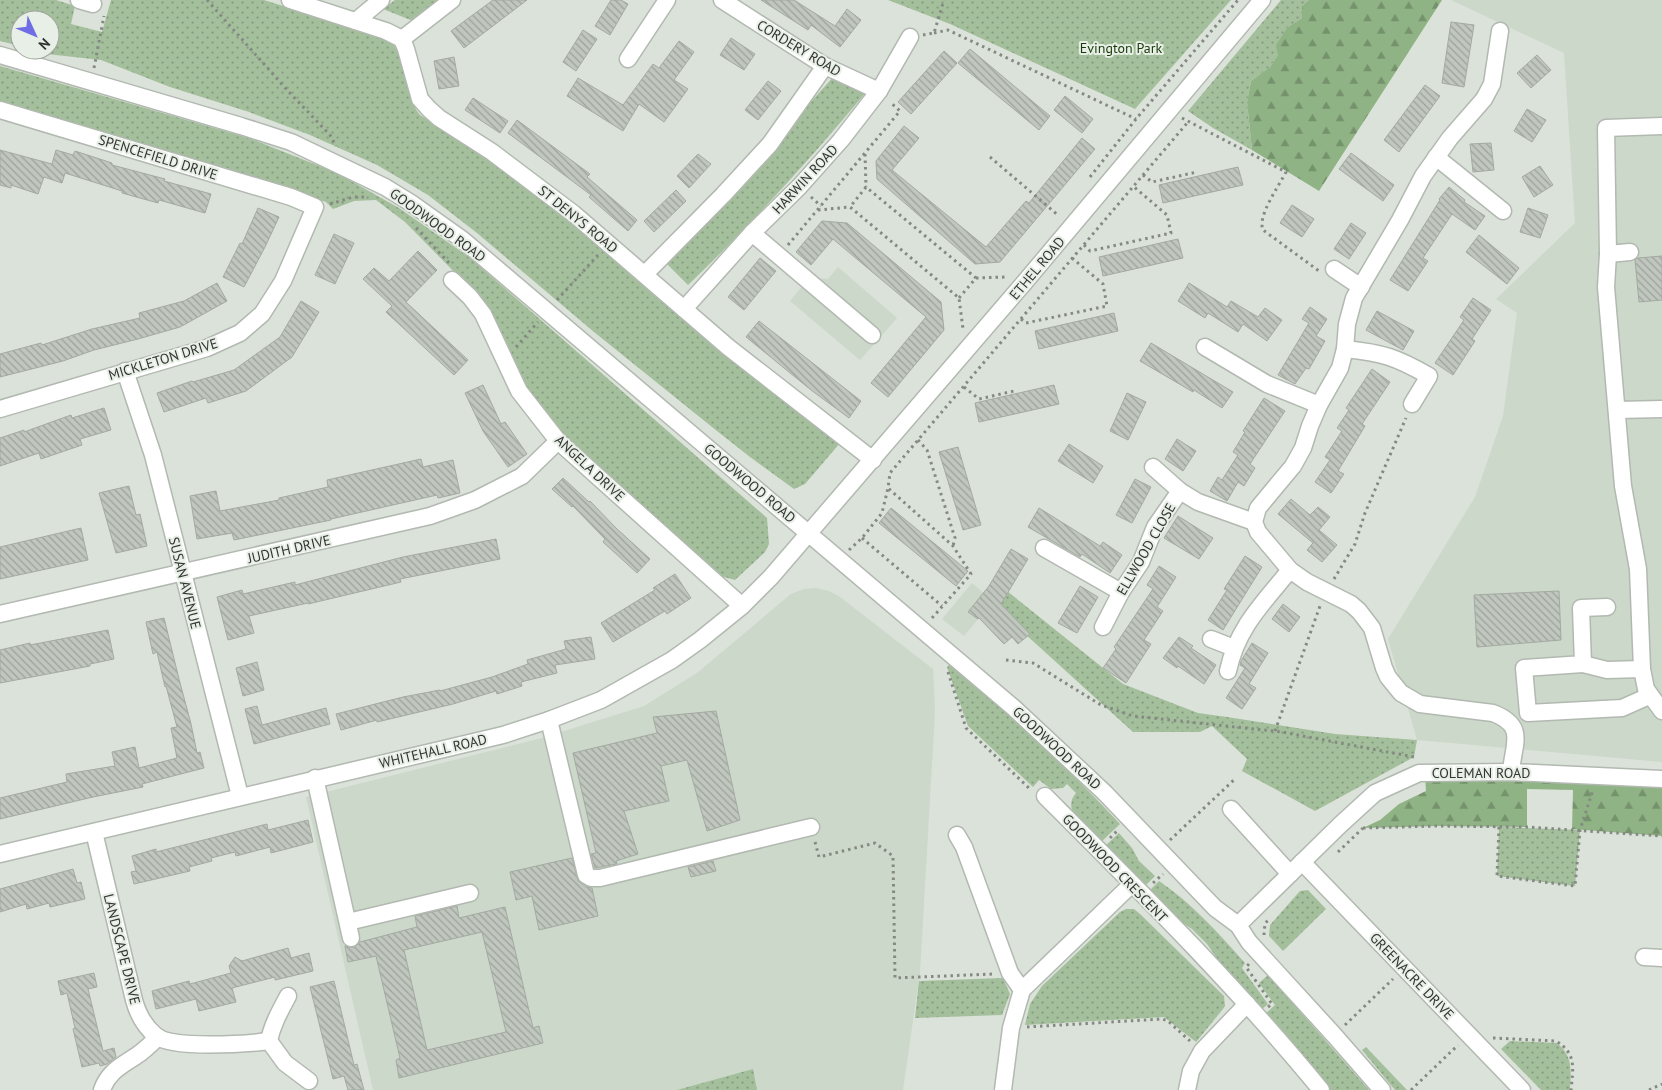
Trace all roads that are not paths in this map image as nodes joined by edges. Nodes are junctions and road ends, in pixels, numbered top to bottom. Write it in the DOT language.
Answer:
graph roads {
  1 [pos="290,0"];
  2 [pos="380,0"];
  3 [pos="452,0"];
  4 [pos="667,0"];
  5 [pos="722,0"];
  6 [pos="1262,0"];
  7 [pos="356,21"];
  8 [pos="1500,31"];
  9 [pos="910,37"];
  10 [pos="402,39"];
  11 [pos="0,55"];
  12 [pos="628,59"];
  13 [pos="826,66"];
  14 [pos="879,91"];
  15 [pos="0,110"];
  16 [pos="1662,126"];
  17 [pos="1436,158"];
  18 [pos="315,208"];
  19 [pos="1503,210"];
  20 [pos="752,233"];
  21 [pos="1630,252"];
  22 [pos="1608,254"];
  23 [pos="1334,269"];
  24 [pos="645,274"];
  25 [pos="452,280"];
  26 [pos="1361,287"];
  27 [pos="684,308"];
  28 [pos="872,335"];
  29 [pos="1205,347"];
  30 [pos="1345,349"];
  31 [pos="125,371"];
  32 [pos="1412,404"];
  33 [pos="1319,405"];
  34 [pos="0,409"];
  35 [pos="1662,409"];
  36 [pos="1617,410"];
  37 [pos="558,441"];
  38 [pos="873,460"];
  39 [pos="1153,467"];
  40 [pos="1180,491"];
  41 [pos="1254,522"];
  42 [pos="809,534"];
  43 [pos="1044,548"];
  44 [pos="1290,570"];
  45 [pos="182,574"];
  46 [pos="1121,592"];
  47 [pos="742,606"];
  48 [pos="1607,607"];
  49 [pos="0,614"];
  50 [pos="1103,627"];
  51 [pos="1211,639"];
  52 [pos="1234,648"];
  53 [pos="1583,664"];
  54 [pos="1642,669"];
  55 [pos="1228,671"];
  56 [pos="1649,696"];
  57 [pos="1662,711"];
  58 [pos="1528,714"];
  59 [pos="549,720"];
  60 [pos="1510,722"];
  61 [pos="1511,772"];
  62 [pos="315,778"];
  63 [pos="1662,779"];
  64 [pos="240,796"];
  65 [pos="1045,796"];
  66 [pos="1231,809"];
  67 [pos="811,827"];
  68 [pos="94,832"];
  69 [pos="957,835"];
  70 [pos="0,854"];
  71 [pos="1302,862"];
  72 [pos="1290,874"];
  73 [pos="1136,889"];
  74 [pos="470,892"];
  75 [pos="1238,925"];
  76 [pos="1644,957"];
  77 [pos="1662,958"];
  78 [pos="1022,990"];
  79 [pos="288,996"];
  80 [pos="1247,1004"];
  81 [pos="158,1038"];
  82 [pos="269,1041"];
  83 [pos="309,1081"];
  84 [pos="102,1090"];
  85 [pos="1003,1090"];
  86 [pos="1187,1090"];
  87 [pos="1321,1090"];
  88 [pos="1382,1090"];
  89 [pos="1522,1090"];
  1 -- 7 [label="street"];
  2 -- 7 [label="street"];
  3 -- 10 [label="street"];
  4 -- 12 [label="street"];
  5 -- 13 [label="street, CORDERY ROAD"];
  6 -- 38 [label="street, ETHEL ROAD"];
  7 -- 10 [label="street"];
  8 -- 17 [label="street"];
  9 -- 14 [label="street, HARWIN ROAD"];
  10 -- 24 [label="street, ST DENYS ROAD"];
  11 -- 42 [label="street, GOODWOOD ROAD"];
  13 -- 14 [label="street, CORDERY ROAD"];
  13 -- 24 [label="street"];
  14 -- 20 [label="street, HARWIN ROAD"];
  15 -- 18 [label="street, SPENCEFIELD DRIVE"];
  16 -- 22 [label="street"];
  17 -- 19 [label="street"];
  17 -- 26 [label="street"];
  18 -- 31 [label="street, MICKLETON DRIVE"];
  20 -- 27 [label="street, HARWIN ROAD"];
  20 -- 28 [label="street"];
  21 -- 22 [label="street"];
  22 -- 36 [label="street"];
  23 -- 26 [label="street"];
  24 -- 27 [label="street, ST DENYS ROAD"];
  25 -- 37 [label="street, ANGELA DRIVE"];
  26 -- 30 [label="street"];
  27 -- 38 [label="street, ST DENYS ROAD"];
  29 -- 33 [label="street"];
  30 -- 32 [label="street"];
  30 -- 33 [label="street"];
  31 -- 34 [label="street, MICKLETON DRIVE"];
  31 -- 45 [label="street, SUSAN AVENUE"];
  33 -- 41 [label="street"];
  35 -- 36 [label="street"];
  36 -- 54 [label="street"];
  37 -- 45 [label="street, JUDITH DRIVE"];
  37 -- 47 [label="street, ANGELA DRIVE"];
  38 -- 42 [label="street, ETHEL ROAD"];
  39 -- 40 [label="street"];
  40 -- 41 [label="street, ELLWOOD CLOSE"];
  40 -- 46 [label="street, ELLWOOD CLOSE"];
  41 -- 44 [label="street"];
  42 -- 47 [label="street, WHITEHALL ROAD"];
  42 -- 75 [label="street, GOODWOOD ROAD"];
  43 -- 46 [label="street"];
  44 -- 52 [label="street"];
  44 -- 60 [label="street"];
  45 -- 49 [label="street, JUDITH DRIVE"];
  45 -- 64 [label="street, SUSAN AVENUE"];
  46 -- 50 [label="street, ELLWOOD CLOSE"];
  47 -- 59 [label="street, WHITEHALL ROAD"];
  48 -- 53 [label="street"];
  51 -- 52 [label="street"];
  52 -- 55 [label="street"];
  53 -- 54 [label="street"];
  53 -- 58 [label="street"];
  54 -- 56 [label="street"];
  56 -- 57 [label="street"];
  56 -- 58 [label="street"];
  58 -- 60 [label="street"];
  59 -- 62 [label="street, WHITEHALL ROAD"];
  59 -- 67 [label="street"];
  60 -- 61 [label="street"];
  61 -- 63 [label="street, COLEMAN ROAD"];
  61 -- 71 [label="street, COLEMAN ROAD"];
  62 -- 64 [label="street, WHITEHALL ROAD"];
  62 -- 74 [label="street"];
  64 -- 68 [label="street, WHITEHALL ROAD"];
  65 -- 73 [label="street, GOODWOOD CRESCENT"];
  66 -- 72 [label="street"];
  68 -- 70 [label="street, WHITEHALL ROAD"];
  68 -- 81 [label="street, LANDSCAPE DRIVE"];
  69 -- 78 [label="street"];
  71 -- 72 [label="street, COLEMAN ROAD"];
  71 -- 89 [label="street, GREENACRE DRIVE"];
  72 -- 75 [label="street, COLEMAN ROAD"];
  73 -- 78 [label="street"];
  73 -- 80 [label="street, GOODWOOD CRESCENT"];
  75 -- 88 [label="street, GOODWOOD ROAD"];
  76 -- 77 [label="street"];
  78 -- 85 [label="street"];
  79 -- 82 [label="street"];
  80 -- 86 [label="street"];
  80 -- 87 [label="street, GOODWOOD CRESCENT"];
  81 -- 82 [label="street"];
  81 -- 84 [label="street"];
  82 -- 83 [label="street"];
}
